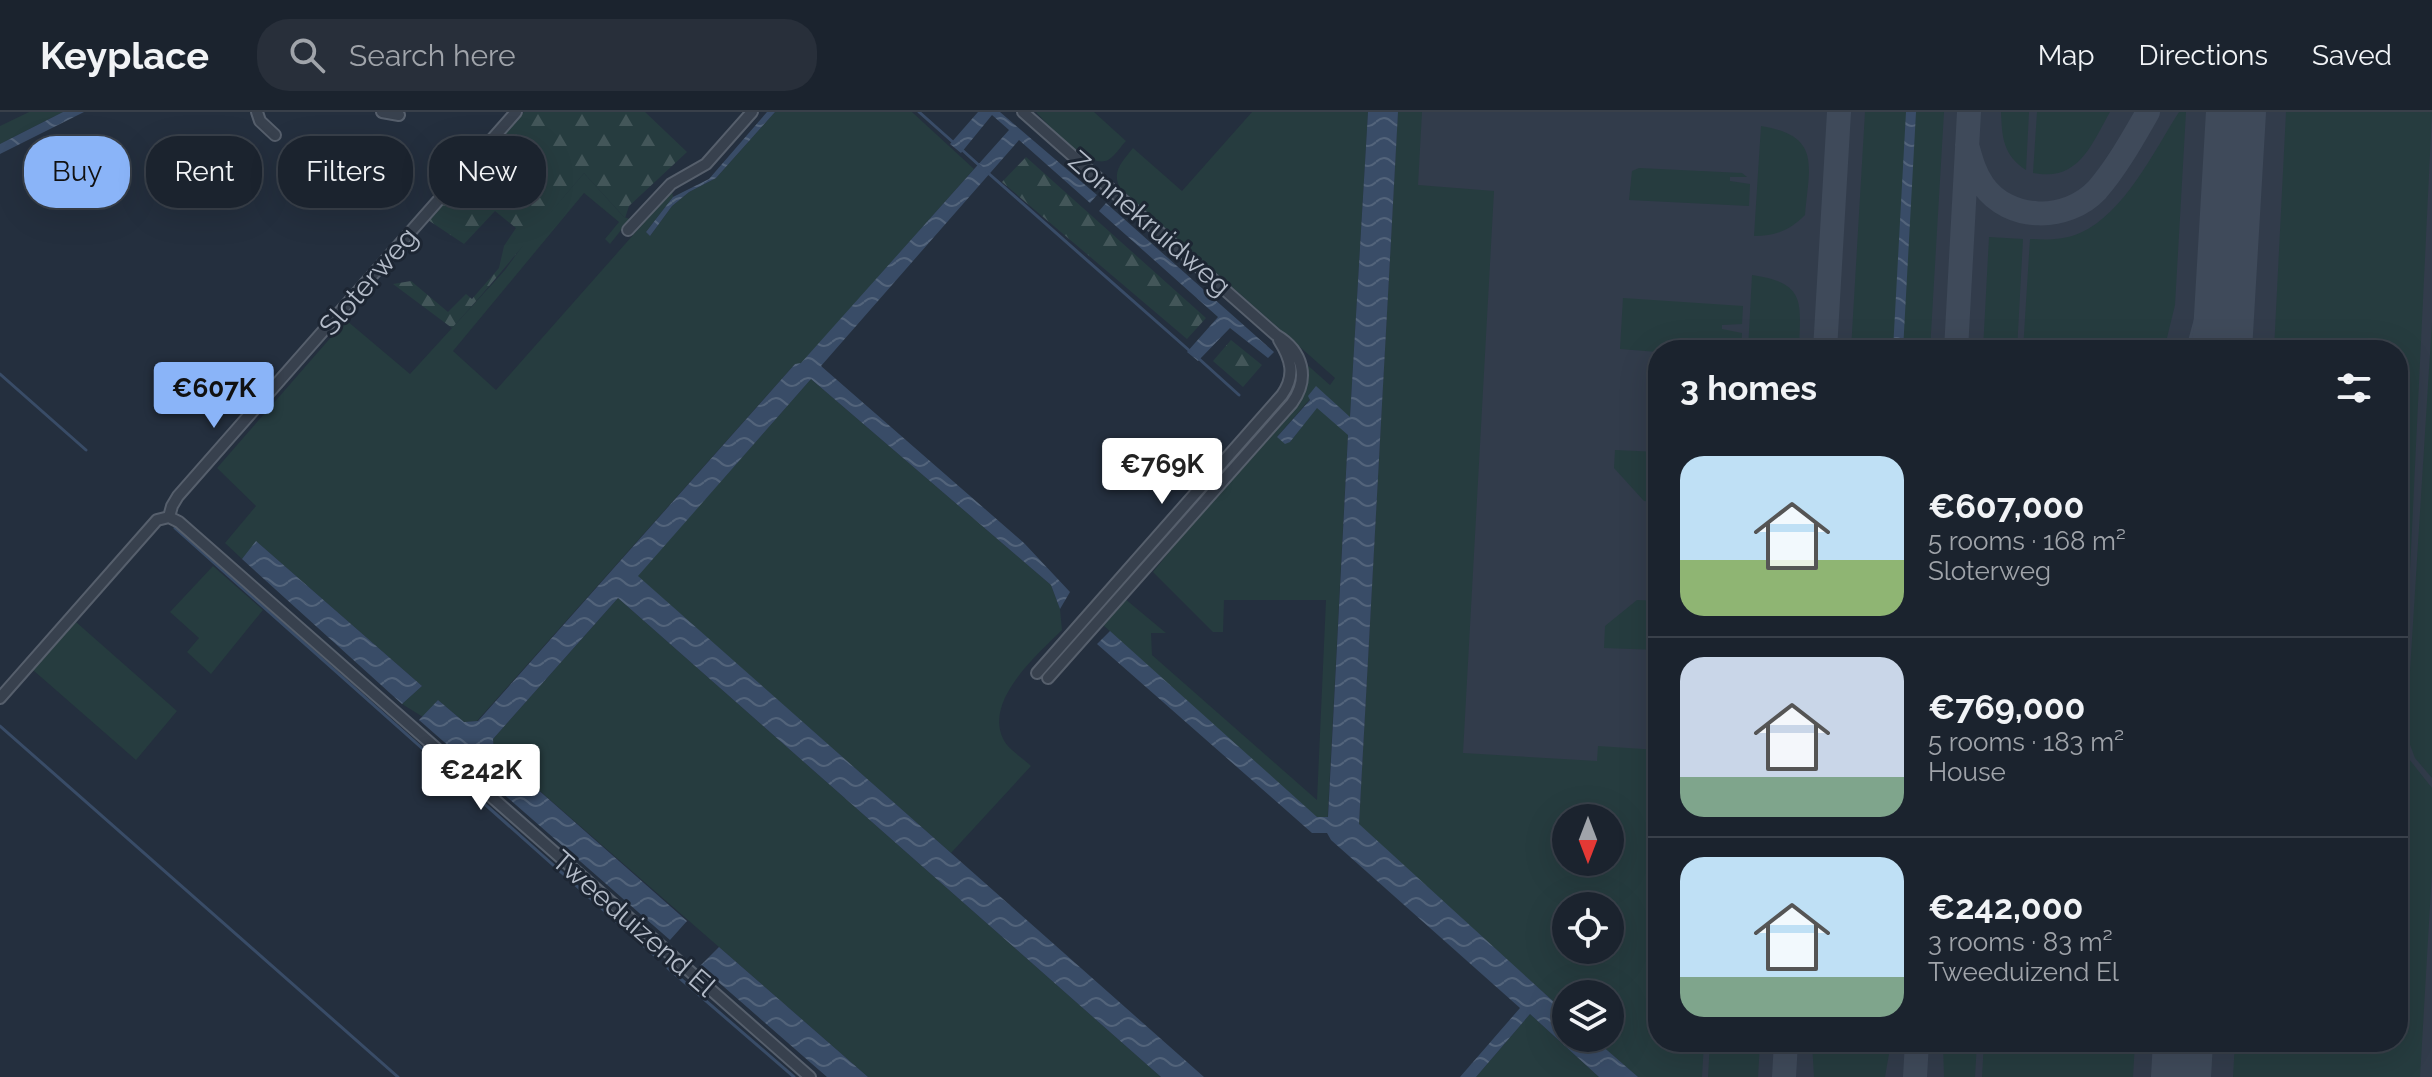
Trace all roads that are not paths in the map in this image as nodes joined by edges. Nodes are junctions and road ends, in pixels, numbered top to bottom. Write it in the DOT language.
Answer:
graph roads {
  1 [pos="257,112"];
  2 [pos="382,112"];
  3 [pos="516,112"];
  4 [pos="752,112"];
  5 [pos="1023,112"];
  6 [pos="399,115"];
  7 [pos="275,135"];
  8 [pos="628,230"];
  9 [pos="1276,335"];
  10 [pos="169,517"];
  11 [pos="1037,673"];
  12 [pos="1048,678"];
  13 [pos="0,698"];
  14 [pos="810,1077"];
  1 -- 7 [label="street"];
  2 -- 6 [label="street"];
  3 -- 10 [label="street, Sloterweg"];
  4 -- 8 [label="street"];
  5 -- 9 [label="street, Zonnekruidweg"];
  9 -- 11 [label="street"];
  9 -- 12 [label="street, Zonnekruidweg"];
  10 -- 13 [label="street, Sloterweg"];
  10 -- 14 [label="street, Tweeduizend El"];
}
